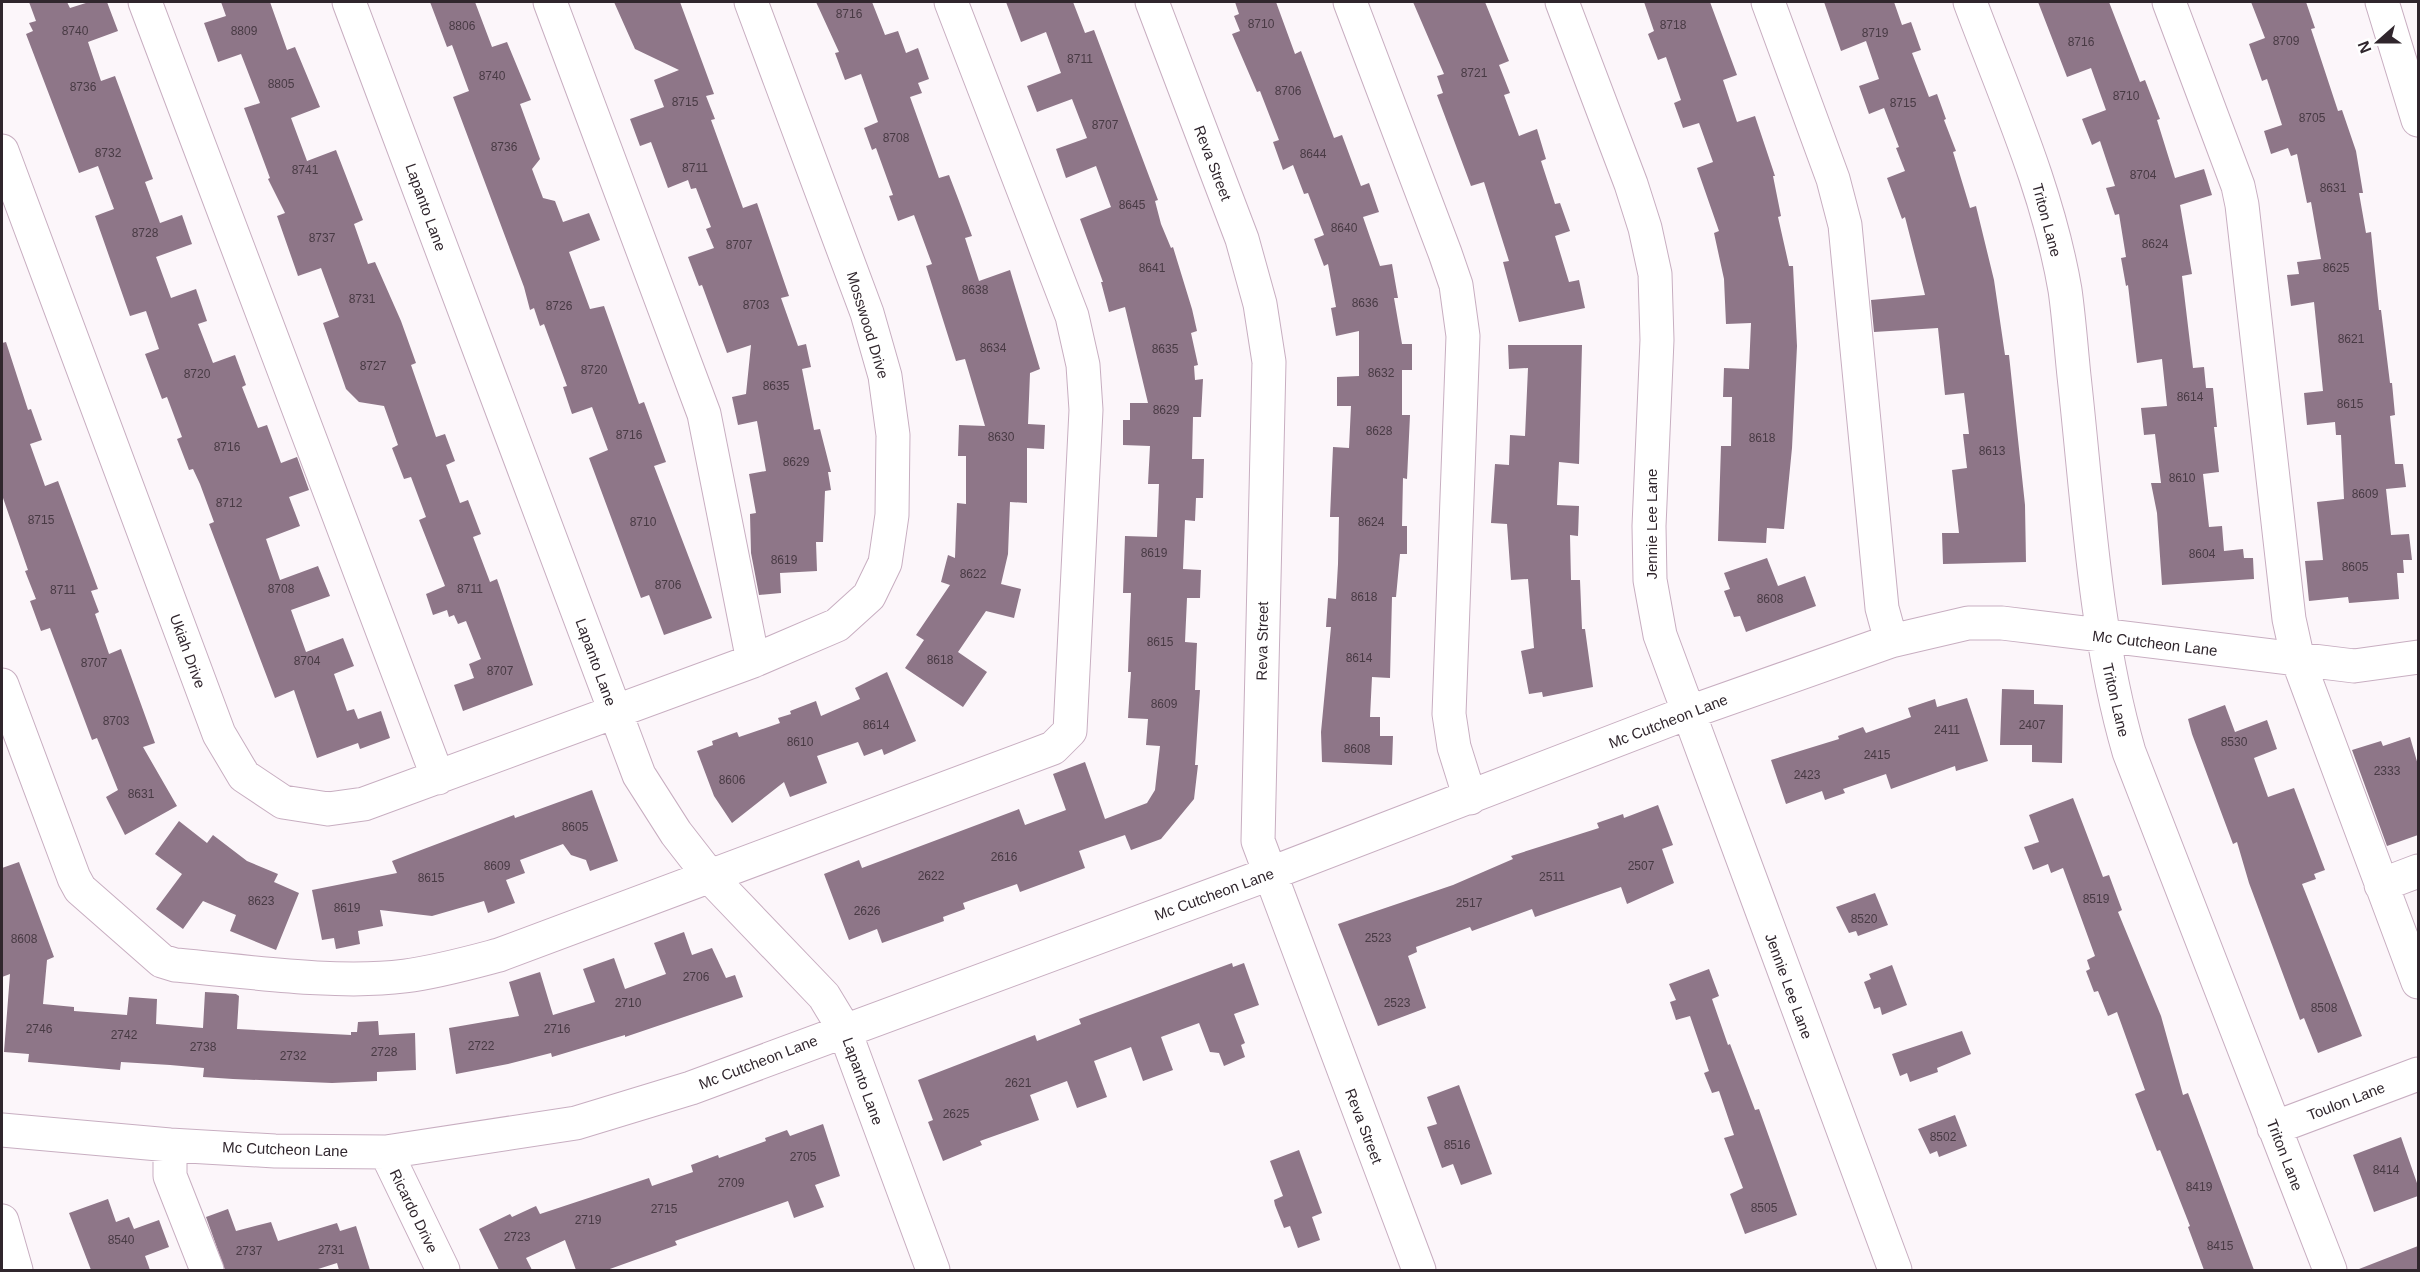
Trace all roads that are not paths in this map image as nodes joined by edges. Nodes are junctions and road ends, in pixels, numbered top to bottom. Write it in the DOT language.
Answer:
graph roads {
  1 [pos="145,2"];
  2 [pos="349,2"];
  3 [pos="550,2"];
  4 [pos="751,2"];
  5 [pos="951,2"];
  6 [pos="1152,2"];
  7 [pos="1350,2"];
  8 [pos="1562,2"];
  9 [pos="1768,2"];
  10 [pos="1970,2"];
  11 [pos="2169,2"];
  12 [pos="2382,2"];
  13 [pos="2418,120"];
  14 [pos="2,151"];
  15 [pos="2103,637"];
  16 [pos="1890,641"];
  17 [pos="2418,657"];
  18 [pos="2298,660"];
  19 [pos="753,661"];
  20 [pos="2,685"];
  21 [pos="614,712"];
  22 [pos="1687,713"];
  23 [pos="438,778"];
  24 [pos="1470,798"];
  25 [pos="2418,871"];
  26 [pos="1269,874"];
  27 [pos="711,878"];
  28 [pos="2381,885"];
  29 [pos="2418,982"];
  30 [pos="844,1029"];
  31 [pos="2418,1074"];
  32 [pos="2274,1128"];
  33 [pos="2,1130"];
  34 [pos="170,1145"];
  35 [pos="386,1152"];
  36 [pos="2,1221"];
  37 [pos="16,1270"];
  38 [pos="207,1270"];
  39 [pos="443,1270"];
  40 [pos="933,1270"];
  41 [pos="1419,1270"];
  42 [pos="1895,1270"];
  43 [pos="2330,1270"];
  1 -- 23 [label="street"];
  2 -- 21 [label="street, Lapanto Lane"];
  3 -- 19 [label="street"];
  4 -- 19 [label="street, Mosswood Drive"];
  5 -- 27 [label="street"];
  6 -- 26 [label="street, Reva Street"];
  7 -- 24 [label="street"];
  8 -- 22 [label="street, Jennie Lee Lane"];
  9 -- 16 [label="street"];
  10 -- 15 [label="street, Triton Lane"];
  11 -- 18 [label="street"];
  12 -- 13 [label="street"];
  14 -- 23 [label="street, Ukiah Drive"];
  15 -- 16 [label="street, Mc Cutcheon Lane"];
  15 -- 18 [label="street, Mc Cutcheon Lane"];
  15 -- 32 [label="street, Triton Lane"];
  16 -- 22 [label="street, Mc Cutcheon Lane"];
  17 -- 18 [label="street, Mc Cutcheon Lane"];
  18 -- 28 [label="street"];
  19 -- 21 [label="street, Mosswood Drive"];
  20 -- 27 [label="street"];
  21 -- 23 [label="street, Ukiah Drive"];
  21 -- 27 [label="street, Lapanto Lane"];
  22 -- 24 [label="street, Mc Cutcheon Lane"];
  22 -- 42 [label="street, Jennie Lee Lane"];
  24 -- 26 [label="street, Mc Cutcheon Lane"];
  25 -- 28 [label="street"];
  26 -- 30 [label="street, Mc Cutcheon Lane"];
  26 -- 41 [label="street, Reva Street"];
  27 -- 30 [label="street, Lapanto Lane"];
  28 -- 29 [label="street"];
  30 -- 35 [label="street, Mc Cutcheon Lane"];
  30 -- 40 [label="street, Lapanto Lane"];
  31 -- 32 [label="street, Toulon Lane"];
  32 -- 43 [label="street, Triton Lane"];
  33 -- 34 [label="street, Mc Cutcheon Lane"];
  34 -- 35 [label="street, Mc Cutcheon Lane"];
  34 -- 38 [label="street"];
  35 -- 39 [label="street, Ricardo Drive"];
  36 -- 37 [label="street"];
}
